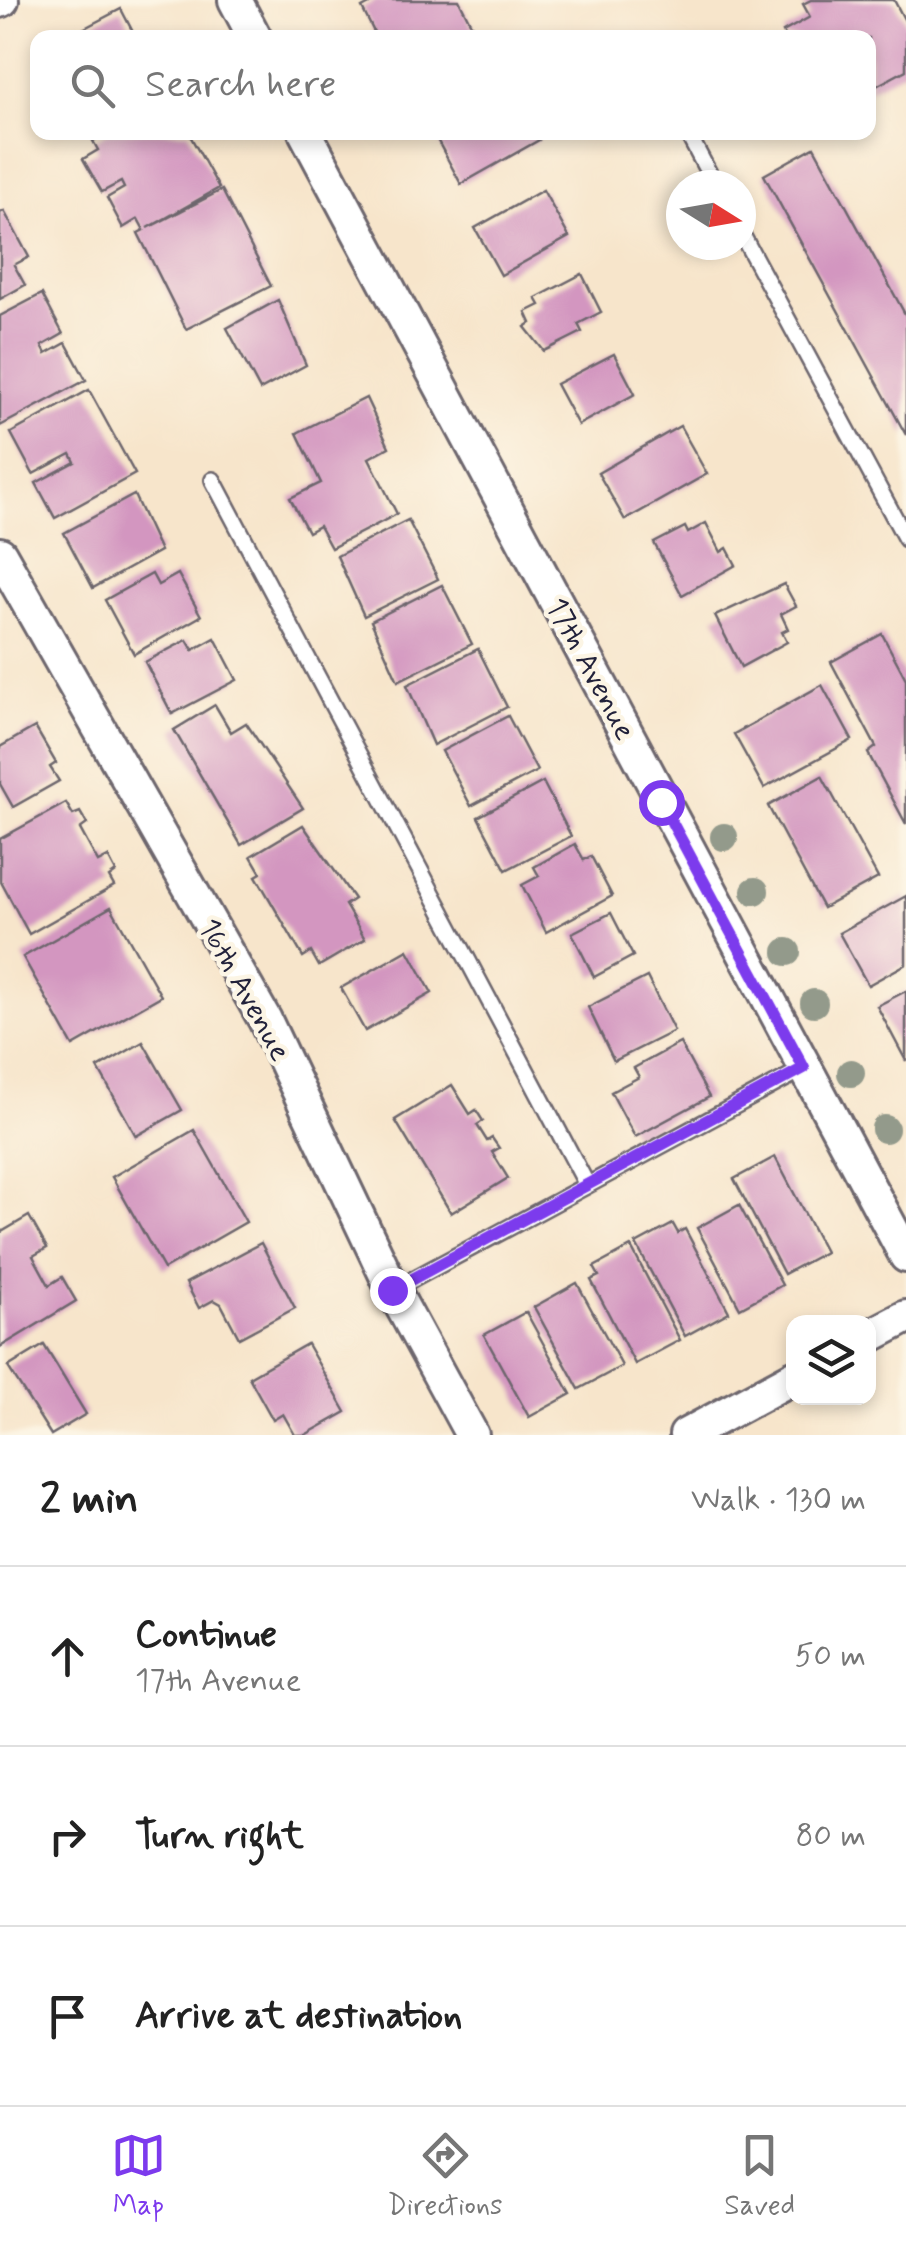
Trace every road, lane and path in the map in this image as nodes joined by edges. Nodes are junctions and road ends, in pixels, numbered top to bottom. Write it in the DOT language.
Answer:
graph roads {
  1 [pos="235,0"];
  2 [pos="251,30"];
  3 [pos="309,140"];
  4 [pos="691,140"];
  5 [pos="707,170"];
  6 [pos="756,260"];
  7 [pos="213,480"];
  8 [pos="906,538"];
  9 [pos="0,554"];
  10 [pos="804,1068"];
  11 [pos="586,1183"];
  12 [pos="906,1256"];
  13 [pos="392,1290"];
  14 [pos="906,1317"];
  15 [pos="876,1333"];
  16 [pos="786,1382"];
  17 [pos="472,1435"];
  18 [pos="686,1435"];
  1 -- 2 [label="street"];
  3 -- 10 [label="street, 17th Avenue"];
  4 -- 5 [label="lane"];
  6 -- 8 [label="lane"];
  7 -- 11 [label="lane"];
  9 -- 13 [label="street, 16th Avenue"];
  10 -- 11 [label="lane"];
  10 -- 12 [label="street, 17th Avenue"];
  11 -- 13 [label="lane"];
  13 -- 17 [label="street, 16th Avenue"];
  14 -- 15 [label="street"];
  16 -- 18 [label="street"];
}
